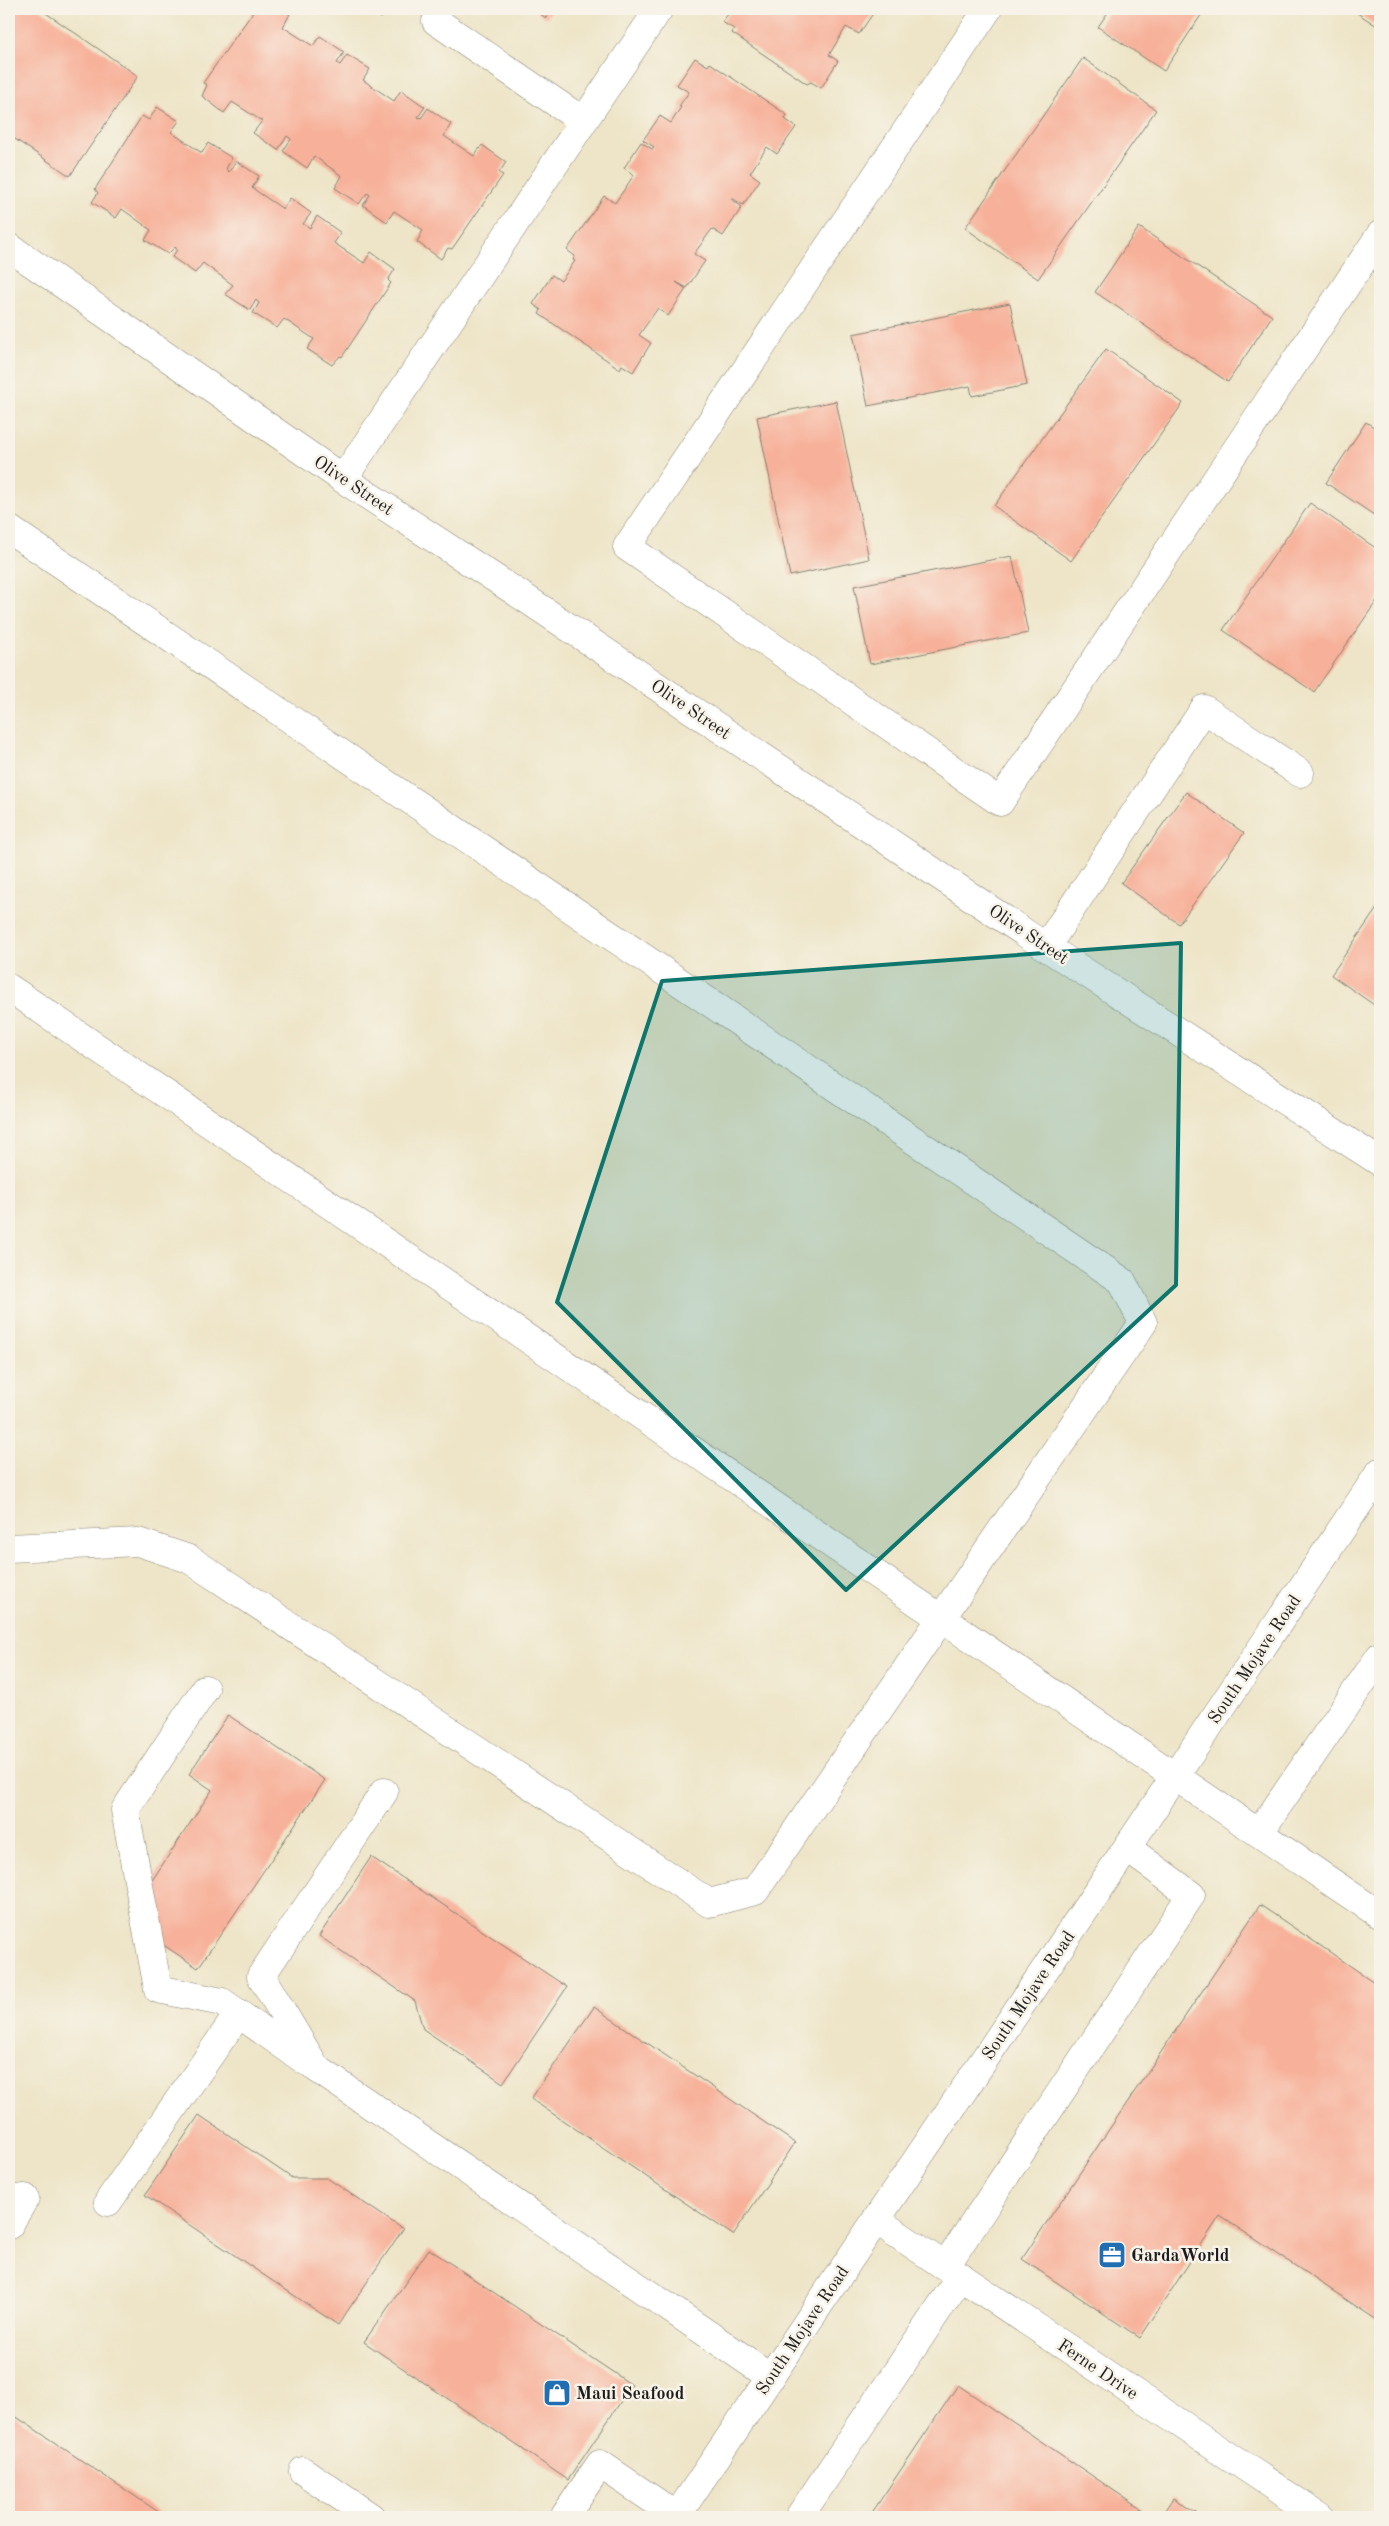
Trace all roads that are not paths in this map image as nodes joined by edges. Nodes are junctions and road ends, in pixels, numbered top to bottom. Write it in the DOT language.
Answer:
graph roads {
  1 [pos="659,9"];
  2 [pos="988,9"];
  3 [pos="436,21"];
  4 [pos="583,121"];
  5 [pos="1380,235"];
  6 [pos="9,247"];
  7 [pos="343,479"];
  8 [pos="9,529"];
  9 [pos="1300,773"];
  10 [pos="1046,947"];
  11 [pos="9,988"];
  12 [pos="1380,1162"];
  13 [pos="1380,1472"];
  14 [pos="9,1548"];
  15 [pos="941,1619"];
  16 [pos="1380,1656"];
  17 [pos="205,1689"];
  18 [pos="1174,1777"];
  19 [pos="384,1792"];
  20 [pos="1259,1834"];
  21 [pos="1127,1848"];
  22 [pos="1380,1915"];
  23 [pos="239,2013"];
  24 [pos="316,2068"];
  25 [pos="9,2200"];
  26 [pos="108,2202"];
  27 [pos="876,2220"];
  28 [pos="9,2225"];
  29 [pos="953,2272"];
  30 [pos="771,2377"];
  31 [pos="303,2471"];
  32 [pos="371,2517"];
  33 [pos="564,2517"];
  34 [pos="677,2517"];
  35 [pos="799,2517"];
  36 [pos="1320,2517"];
  1 -- 4 [label="street"];
  2 -- 5 [label="street"];
  3 -- 4 [label="street"];
  4 -- 7 [label="street"];
  6 -- 7 [label="street, Olive Street"];
  7 -- 10 [label="street, Olive Street"];
  8 -- 15 [label="street"];
  9 -- 10 [label="street"];
  10 -- 12 [label="street, Olive Street"];
  11 -- 15 [label="street"];
  13 -- 18 [label="street, South Mojave Road"];
  14 -- 15 [label="street"];
  15 -- 18 [label="street"];
  16 -- 20 [label="street"];
  17 -- 23 [label="street"];
  18 -- 20 [label="street"];
  18 -- 21 [label="street, South Mojave Road"];
  19 -- 24 [label="street"];
  20 -- 22 [label="street"];
  21 -- 27 [label="street, South Mojave Road"];
  21 -- 29 [label="street"];
  23 -- 24 [label="street"];
  23 -- 26 [label="street"];
  24 -- 30 [label="street"];
  25 -- 28 [label="street"];
  27 -- 29 [label="street, Ferne Drive"];
  27 -- 30 [label="street, South Mojave Road"];
  29 -- 35 [label="street"];
  29 -- 36 [label="street, Ferne Drive"];
  30 -- 34 [label="street, South Mojave Road"];
  31 -- 32 [label="street"];
  33 -- 34 [label="street"];
}
